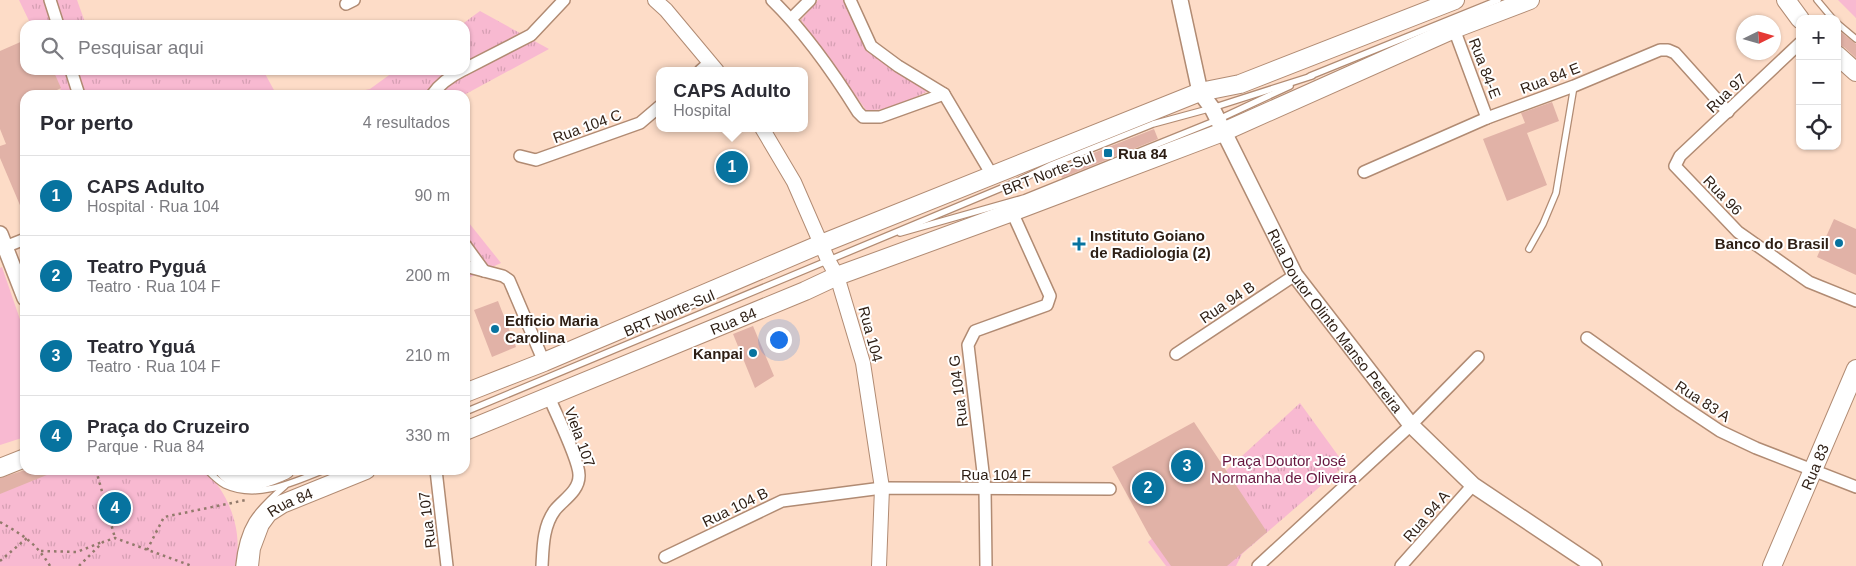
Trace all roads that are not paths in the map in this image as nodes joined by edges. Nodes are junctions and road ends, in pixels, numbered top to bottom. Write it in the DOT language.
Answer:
graph roads {
  1 [pos="50,0"];
  2 [pos="564,0"];
  3 [pos="655,0"];
  4 [pos="772,0"];
  5 [pos="810,0"];
  6 [pos="850,0"];
  7 [pos="1180,0"];
  8 [pos="1455,0"];
  9 [pos="1498,0"];
  10 [pos="1530,0"];
  11 [pos="1786,0"];
  12 [pos="1817,0"];
  13 [pos="1432,4"];
  14 [pos="1797,15"];
  15 [pos="1830,15"];
  16 [pos="791,19"];
  17 [pos="56,20"];
  18 [pos="1841,26"];
  19 [pos="1454,29"];
  20 [pos="1856,39"];
  21 [pos="1796,46"];
  22 [pos="1841,59"];
  23 [pos="470,67"];
  24 [pos="708,67"];
  25 [pos="1856,72"];
  26 [pos="73,75"];
  27 [pos="453,75"];
  28 [pos="1312,76"];
  29 [pos="1574,86"];
  30 [pos="77,90"];
  31 [pos="436,90"];
  32 [pos="1200,92"];
  33 [pos="944,94"];
  34 [pos="656,109"];
  35 [pos="1728,112"];
  36 [pos="1487,118"];
  37 [pos="1217,120"];
  38 [pos="764,132"];
  39 [pos="520,156"];
  40 [pos="1675,166"];
  41 [pos="1364,172"];
  42 [pos="992,175"];
  43 [pos="1012,212"];
  44 [pos="20,240"];
  45 [pos="870,242"];
  46 [pos="2,243"];
  47 [pos="821,244"];
  48 [pos="1529,249"];
  49 [pos="470,252"];
  50 [pos="828,260"];
  51 [pos="470,267"];
  52 [pos="484,271"];
  53 [pos="1295,275"];
  54 [pos="837,276"];
  55 [pos="20,286"];
  56 [pos="1856,301"];
  57 [pos="1587,338"];
  58 [pos="1176,354"];
  59 [pos="1478,357"];
  60 [pos="544,362"];
  61 [pos="1856,368"];
  62 [pos="470,391"];
  63 [pos="549,397"];
  64 [pos="470,410"];
  65 [pos="1411,425"];
  66 [pos="470,429"];
  67 [pos="20,460"];
  68 [pos="20,467"];
  69 [pos="0,468"];
  70 [pos="1814,470"];
  71 [pos="0,475"];
  72 [pos="213,475"];
  73 [pos="232,475"];
  74 [pos="300,475"];
  75 [pos="354,475"];
  76 [pos="437,475"];
  77 [pos="286,478"];
  78 [pos="1473,485"];
  79 [pos="1856,487"];
  80 [pos="882,488"];
  81 [pos="985,489"];
  82 [pos="1110,489"];
  83 [pos="665,557"];
  84 [pos="239,566"];
  85 [pos="249,566"];
  86 [pos="447,566"];
  87 [pos="542,566"];
  88 [pos="879,566"];
  89 [pos="986,566"];
  90 [pos="1258,566"];
  91 [pos="1401,566"];
  92 [pos="1594,566"];
  93 [pos="1772,566"];
  1 -- 17 [label="street"];
  2 -- 23 [label="street"];
  3 -- 24 [label="street"];
  4 -- 16 [label="street"];
  5 -- 16 [label="street"];
  6 -- 33 [label="street"];
  7 -- 32 [label="main road, Rua Doutor Olinto Manso Pereira"];
  8 -- 13 [label="main road"];
  9 -- 28 [label="lane, BRT Norte-Sul"];
  10 -- 19 [label="main road, Rua 84"];
  11 -- 14 [label="main road"];
  12 -- 15 [label="lane"];
  13 -- 32 [label="main road"];
  16 -- 33 [label="street"];
  18 -- 20 [label="lane"];
  19 -- 36 [label="street, Rua 84-E"];
  19 -- 37 [label="main road, Rua 84"];
  21 -- 35 [label="street, Rua 97"];
  22 -- 25 [label="main road"];
  26 -- 30 [label="street"];
  27 -- 31 [label="street"];
  28 -- 37 [label="lane, BRT Norte-Sul"];
  28 -- 37 [label="lane, BRT Norte-Sul"];
  29 -- 35 [label="street, Rua 84 E"];
  29 -- 36 [label="street, Rua 84 E"];
  29 -- 48 [label="lane"];
  32 -- 37 [label="main road, Rua Doutor Olinto Manso Pereira"];
  32 -- 42 [label="main road"];
  33 -- 42 [label="street"];
  34 -- 39 [label="street, Rua 104 C"];
  35 -- 40 [label="street, Rua 97"];
  36 -- 41 [label="street, Rua 84 E"];
  37 -- 43 [label="main road, Rua 84"];
  37 -- 45 [label="lane, BRT Norte-Sul"];
  37 -- 45 [label="lane, BRT Norte-Sul"];
  37 -- 53 [label="main road, Rua Doutor Olinto Manso Pereira"];
  38 -- 47 [label="street, Rua 104"];
  40 -- 56 [label="street, Rua 96"];
  42 -- 47 [label="main road"];
  43 -- 54 [label="main road, Rua 84"];
  43 -- 81 [label="street, Rua 104 G"];
  44 -- 46 [label="street"];
  45 -- 50 [label="lane, BRT Norte-Sul"];
  46 -- 55 [label="main road"];
  47 -- 50 [label="street, Rua 104"];
  47 -- 60 [label="main road"];
  49 -- 52 [label="street"];
  50 -- 54 [label="street, Rua 104"];
  50 -- 64 [label="lane, BRT Norte-Sul"];
  51 -- 52 [label="street"];
  52 -- 60 [label="street"];
  53 -- 58 [label="street, Rua 94 B"];
  53 -- 65 [label="main road, Rua Doutor Olinto Manso Pereira"];
  54 -- 63 [label="main road, Rua 84"];
  54 -- 80 [label="street, Rua 104"];
  57 -- 70 [label="street, Rua 83 A"];
  59 -- 65 [label="street"];
  60 -- 62 [label="main road"];
  61 -- 70 [label="main road, Rua 83"];
  63 -- 66 [label="main road, Rua 84"];
  63 -- 87 [label="street, Viela 107"];
  65 -- 78 [label="main road, Rua Doutor Olinto Manso Pereira"];
  65 -- 90 [label="street"];
  67 -- 69 [label="main road"];
  68 -- 71 [label="lane"];
  70 -- 79 [label="street, Rua 83 A"];
  70 -- 93 [label="main road, Rua 83"];
  72 -- 77 [label="lane"];
  73 -- 77 [label="main road"];
  74 -- 77 [label="lane"];
  75 -- 85 [label="main road, Rua 84"];
  76 -- 86 [label="street, Rua 107"];
  77 -- 84 [label="lane"];
  78 -- 91 [label="street, Rua 94 A"];
  78 -- 92 [label="main road, Rua Doutor Olinto Manso Pereira"];
  80 -- 81 [label="street, Rua 104 F"];
  80 -- 83 [label="street, Rua 104 B"];
  80 -- 88 [label="street, Rua 104"];
  81 -- 82 [label="street, Rua 104 F"];
  81 -- 89 [label="street, Rua 104 G"];
}
